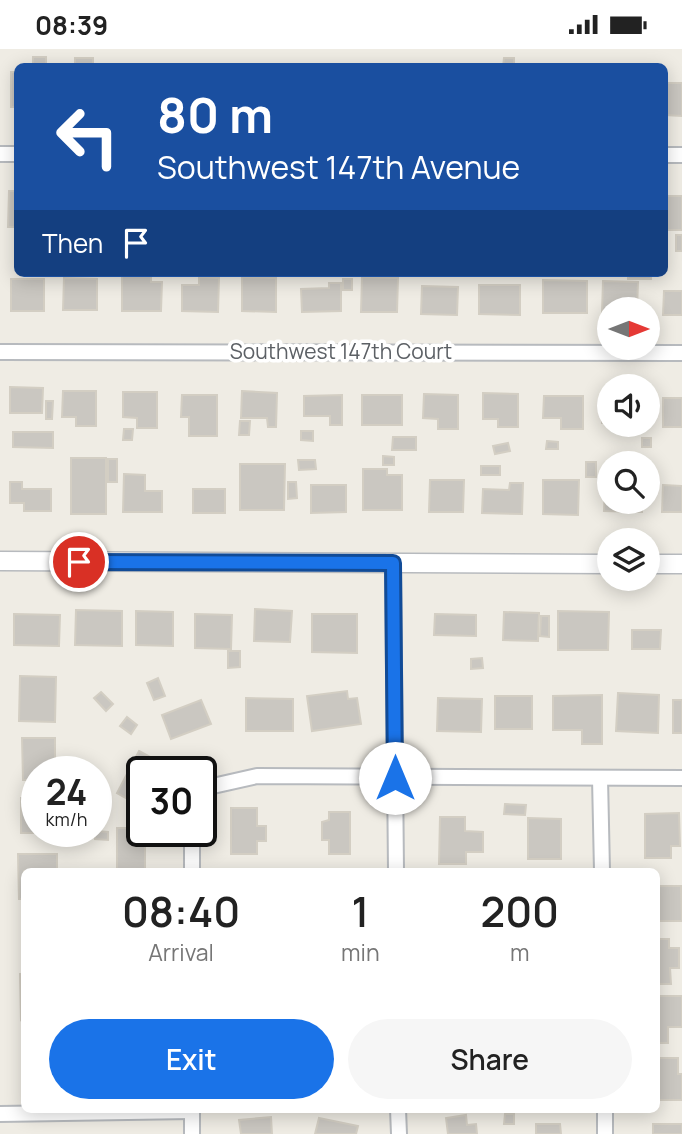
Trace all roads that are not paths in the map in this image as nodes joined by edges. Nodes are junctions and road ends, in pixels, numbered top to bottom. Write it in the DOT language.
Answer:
graph roads {
  1 [pos="0,352"];
  2 [pos="682,353"];
  3 [pos="0,561"];
  4 [pos="393,563"];
  5 [pos="597,563"];
  6 [pos="660,563"];
  7 [pos="682,563"];
  8 [pos="395,778"];
  9 [pos="600,778"];
  10 [pos="682,778"];
  11 [pos="217,789"];
  12 [pos="192,847"];
  13 [pos="192,868"];
  14 [pos="396,868"];
  15 [pos="602,868"];
  16 [pos="48,1113"];
  17 [pos="192,1113"];
  18 [pos="398,1113"];
  19 [pos="605,1113"];
  20 [pos="0,1114"];
  21 [pos="192,1134"];
  22 [pos="399,1134"];
  23 [pos="605,1134"];
  1 -- 2 [label="street, Southwest 147th Court"];
  3 -- 4 [label="street"];
  4 -- 5 [label="street"];
  4 -- 8 [label="street"];
  6 -- 7 [label="street"];
  8 -- 9 [label="street"];
  8 -- 11 [label="street"];
  8 -- 14 [label="street"];
  9 -- 10 [label="street"];
  9 -- 15 [label="street"];
  12 -- 13 [label="street"];
  16 -- 20 [label="street"];
  17 -- 21 [label="street"];
  18 -- 22 [label="street"];
  19 -- 23 [label="street"];
}
